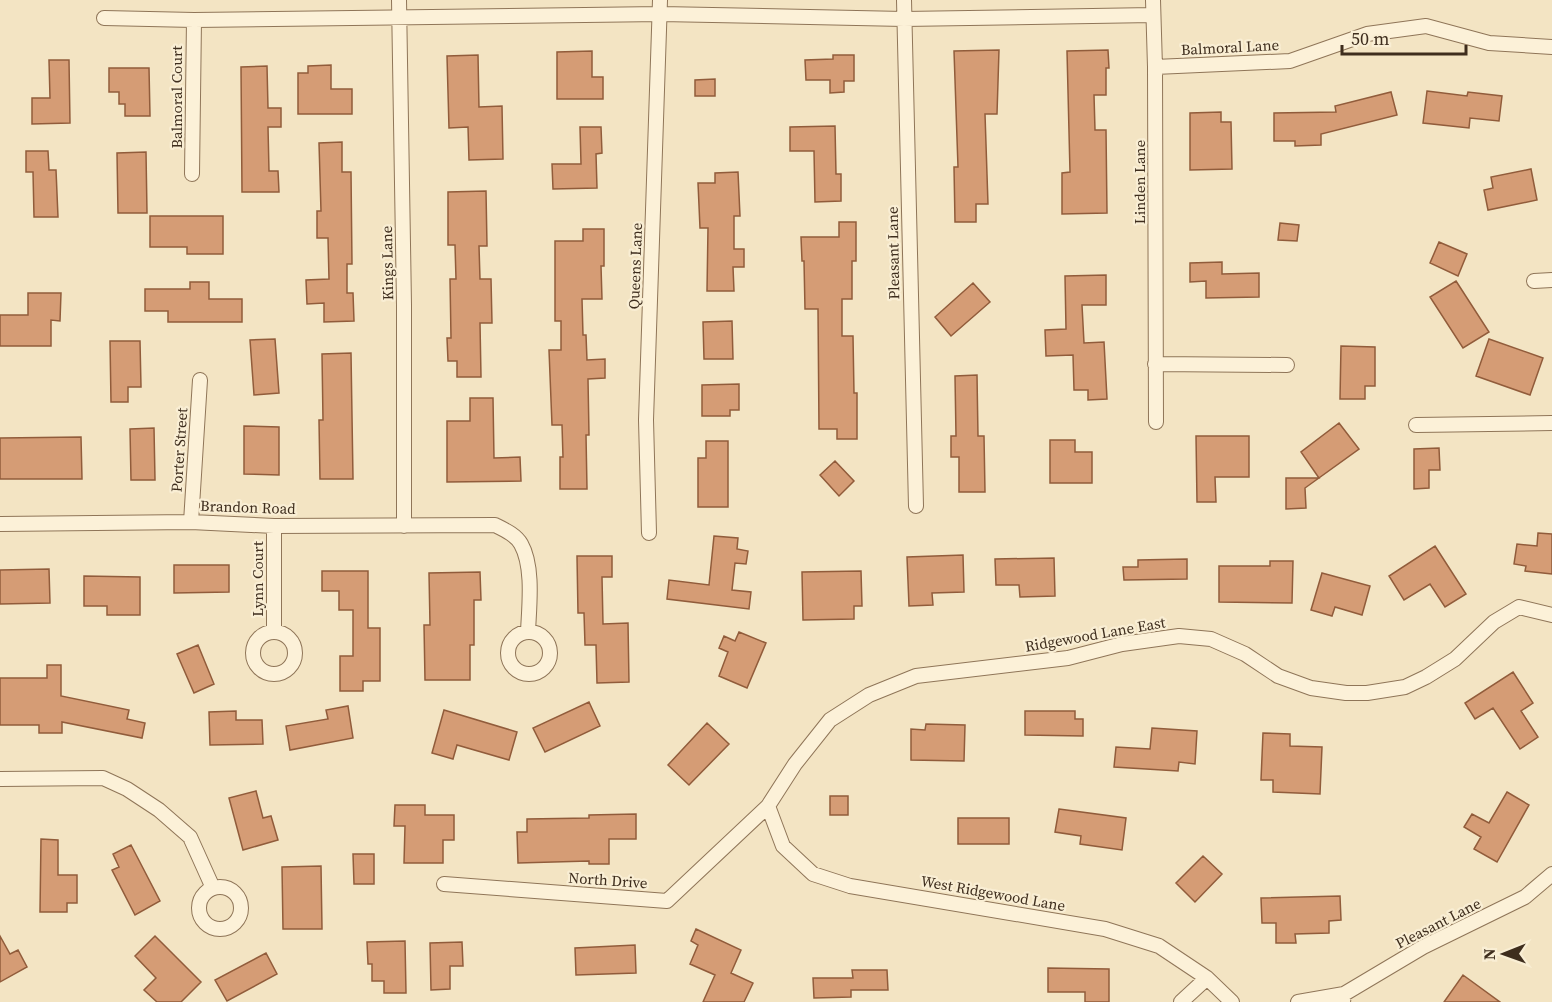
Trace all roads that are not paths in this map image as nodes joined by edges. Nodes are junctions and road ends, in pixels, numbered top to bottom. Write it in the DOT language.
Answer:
graph roads {
  1 [pos="399,0"];
  2 [pos="660,0"];
  3 [pos="904,0"];
  4 [pos="1153,0"];
  5 [pos="661,14"];
  6 [pos="1153,15"];
  7 [pos="104,18"];
  8 [pos="399,18"];
  9 [pos="904,19"];
  10 [pos="194,20"];
  11 [pos="1552,46"];
  12 [pos="1155,67"];
  13 [pos="192,174"];
  14 [pos="1552,280"];
  15 [pos="1534,281"];
  16 [pos="1155,364"];
  17 [pos="1287,365"];
  18 [pos="200,380"];
  19 [pos="1156,422"];
  20 [pos="1552,423"];
  21 [pos="1416,425"];
  22 [pos="916,506"];
  23 [pos="191,522"];
  24 [pos="0,524"];
  25 [pos="274,526"];
  26 [pos="404,526"];
  27 [pos="649,533"];
  28 [pos="1552,615"];
  29 [pos="274,632"];
  30 [pos="528,632"];
  31 [pos="0,779"];
  32 [pos="768,806"];
  33 [pos="1552,874"];
  34 [pos="444,884"];
  35 [pos="213,888"];
  36 [pos="1207,978"];
  37 [pos="1344,998"];
  38 [pos="1181,1002"];
  39 [pos="1232,1002"];
  40 [pos="1298,1002"];
  1 -- 8 [label="street, Kings Lane"];
  2 -- 5 [label="street, Queens Lane"];
  3 -- 9 [label="street, Pleasant Lane"];
  4 -- 6 [label="street, Linden Lane"];
  5 -- 8 [label="street"];
  5 -- 9 [label="street"];
  5 -- 27 [label="street, Queens Lane"];
  6 -- 9 [label="street"];
  6 -- 12 [label="street, Linden Lane"];
  7 -- 10 [label="street"];
  8 -- 10 [label="street"];
  8 -- 26 [label="street, Kings Lane"];
  9 -- 22 [label="street, Pleasant Lane"];
  10 -- 13 [label="street, Balmoral Court"];
  11 -- 12 [label="street, Balmoral Lane"];
  12 -- 16 [label="street, Linden Lane"];
  14 -- 15 [label="street"];
  16 -- 17 [label="street"];
  16 -- 19 [label="street, Linden Lane"];
  18 -- 23 [label="street, Porter Street"];
  20 -- 21 [label="street"];
  23 -- 24 [label="street, Brandon Road"];
  23 -- 25 [label="street, Brandon Road"];
  25 -- 26 [label="street, Brandon Road"];
  25 -- 29 [label="street, Lynn Court"];
  26 -- 30 [label="street, Brandon Road"];
  28 -- 32 [label="street, Ridgewood Lane East"];
  31 -- 35 [label="street"];
  32 -- 34 [label="street, North Drive"];
  32 -- 36 [label="street, West Ridgewood Lane"];
  33 -- 37 [label="street, Pleasant Lane"];
  36 -- 38 [label="street"];
  36 -- 39 [label="street, West Ridgewood Lane"];
  37 -- 40 [label="street"];
}
